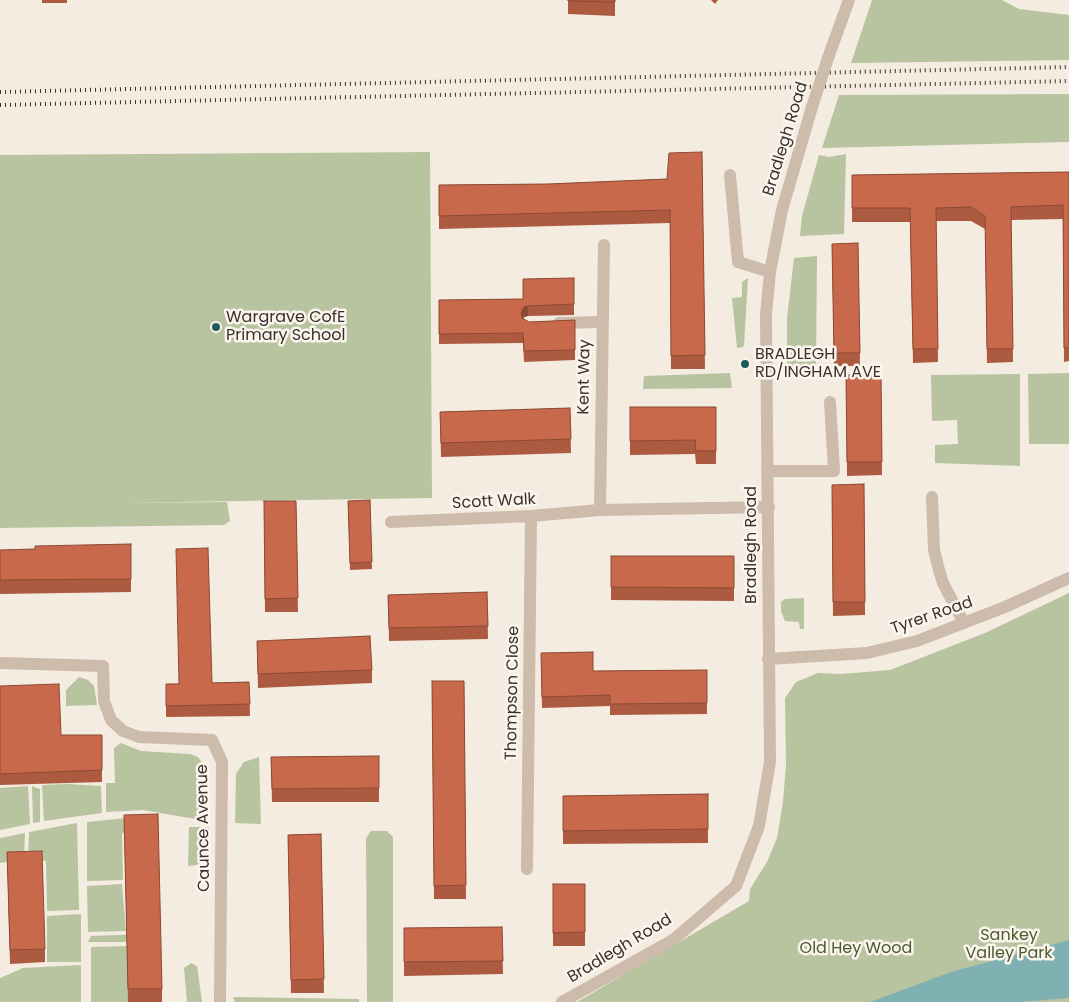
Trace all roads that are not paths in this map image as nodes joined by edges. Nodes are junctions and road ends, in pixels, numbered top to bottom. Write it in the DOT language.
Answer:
graph roads {
  1 [pos="849,0"];
  2 [pos="730,175"];
  3 [pos="604,245"];
  4 [pos="770,272"];
  5 [pos="602,322"];
  6 [pos="549,324"];
  7 [pos="830,402"];
  8 [pos="767,471"];
  9 [pos="932,497"];
  10 [pos="769,508"];
  11 [pos="600,510"];
  12 [pos="531,516"];
  13 [pos="391,522"];
  14 [pos="1069,578"];
  15 [pos="964,623"];
  16 [pos="768,659"];
  17 [pos="0,663"];
  18 [pos="527,869"];
  19 [pos="220,1002"];
  20 [pos="562,1002"];
  1 -- 4 [label="street, Bradlegh Road, bridge"];
  2 -- 4 [label="street"];
  3 -- 5 [label="street, Kent Way"];
  4 -- 8 [label="street, Bradlegh Road"];
  5 -- 6 [label="street"];
  5 -- 11 [label="street, Kent Way"];
  7 -- 8 [label="street"];
  8 -- 10 [label="street, Bradlegh Road"];
  9 -- 15 [label="street"];
  10 -- 11 [label="street, Scott Walk"];
  10 -- 16 [label="street, Bradlegh Road"];
  11 -- 12 [label="street, Scott Walk"];
  12 -- 13 [label="street, Scott Walk"];
  12 -- 18 [label="street, Thompson Close"];
  14 -- 15 [label="street, Tyrer Road"];
  15 -- 16 [label="street, Tyrer Road"];
  16 -- 20 [label="street, Bradlegh Road"];
  17 -- 19 [label="street, Caunce Avenue"];
}
